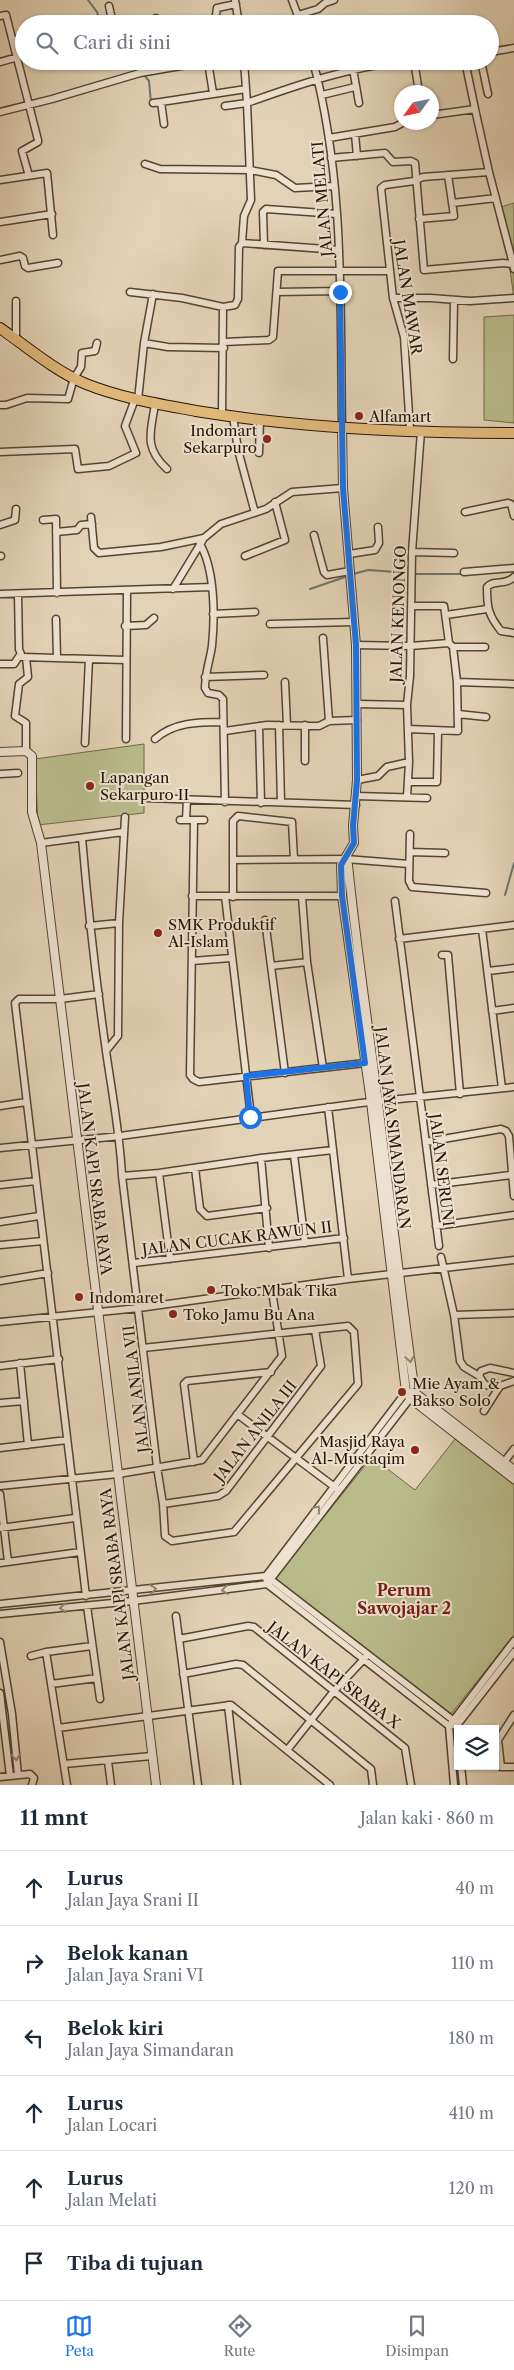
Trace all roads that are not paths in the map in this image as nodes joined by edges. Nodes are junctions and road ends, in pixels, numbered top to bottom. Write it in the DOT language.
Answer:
graph roads {
  1 [pos="292,0"];
  2 [pos="334,0"];
  3 [pos="235,2"];
  4 [pos="108,6"];
  5 [pos="110,15"];
  6 [pos="216,15"];
  7 [pos="237,15"];
  8 [pos="298,15"];
  9 [pos="0,16"];
  10 [pos="13,41"];
  11 [pos="15,47"];
  12 [pos="513,51"];
  13 [pos="499,52"];
  14 [pos="15,58"];
  15 [pos="0,62"];
  16 [pos="21,70"];
  17 [pos="157,70"];
  18 [pos="210,70"];
  19 [pos="245,70"];
  20 [pos="316,70"];
  21 [pos="349,70"];
  22 [pos="353,70"];
  23 [pos="416,70"];
  24 [pos="467,70"];
  25 [pos="483,70"];
  26 [pos="151,71"];
  27 [pos="318,78"];
  28 [pos="419,85"];
  29 [pos="356,87"];
  30 [pos="246,89"];
  31 [pos="213,93"];
  32 [pos="322,94"];
  33 [pos="488,94"];
  34 [pos="161,102"];
  35 [pos="358,102"];
  36 [pos="152,103"];
  37 [pos="247,103"];
  38 [pos="28,105"];
  39 [pos="224,106"];
  40 [pos="475,109"];
  41 [pos="0,112"];
  42 [pos="439,113"];
  43 [pos="164,124"];
  44 [pos="394,127"];
  45 [pos="354,134"];
  46 [pos="329,138"];
  47 [pos="357,156"];
  48 [pos="331,158"];
  49 [pos="145,164"];
  50 [pos="250,170"];
  51 [pos="489,173"];
  52 [pos="448,174"];
  53 [pos="29,176"];
  54 [pos="0,180"];
  55 [pos="417,180"];
  56 [pos="334,186"];
  57 [pos="496,198"];
  58 [pos="452,204"];
  59 [pos="52,214"];
  60 [pos="337,214"];
  61 [pos="419,218"];
  62 [pos="0,222"];
  63 [pos="53,235"];
  64 [pos="242,243"];
  65 [pos="264,245"];
  66 [pos="339,250"];
  67 [pos="0,260"];
  68 [pos="58,263"];
  69 [pos="513,266"];
  70 [pos="340,270"];
  71 [pos="389,270"];
  72 [pos="130,292"];
  73 [pos="277,292"];
  74 [pos="340,292"];
  75 [pos="153,294"];
  76 [pos="393,298"];
  77 [pos="514,298"];
  78 [pos="454,300"];
  79 [pos="16,301"];
  80 [pos="223,307"];
  81 [pos="0,328"];
  82 [pos="16,339"];
  83 [pos="144,343"];
  84 [pos="97,344"];
  85 [pos="224,345"];
  86 [pos="453,359"];
  87 [pos="74,378"];
  88 [pos="137,400"];
  89 [pos="0,404"];
  90 [pos="155,404"];
  91 [pos="227,416"];
  92 [pos="260,420"];
  93 [pos="342,426"];
  94 [pos="416,430"];
  95 [pos="514,433"];
  96 [pos="0,452"];
  97 [pos="259,453"];
  98 [pos="167,469"];
  99 [pos="343,488"];
  100 [pos="276,502"];
  101 [pos="16,509"];
  102 [pos="465,512"];
  103 [pos="256,513"];
  104 [pos="91,516"];
  105 [pos="514,516"];
  106 [pos="43,520"];
  107 [pos="92,524"];
  108 [pos="0,525"];
  109 [pos="378,527"];
  110 [pos="56,532"];
  111 [pos="314,534"];
  112 [pos="202,541"];
  113 [pos="412,552"];
  114 [pos="454,553"];
  115 [pos="349,554"];
  116 [pos="244,556"];
  117 [pos="464,572"];
  118 [pos="513,572"];
  119 [pos="351,573"];
  120 [pos="211,587"];
  121 [pos="173,589"];
  122 [pos="127,590"];
  123 [pos="57,593"];
  124 [pos="0,594"];
  125 [pos="18,594"];
  126 [pos="411,606"];
  127 [pos="488,609"];
  128 [pos="255,612"];
  129 [pos="212,614"];
  130 [pos="446,615"];
  131 [pos="154,618"];
  132 [pos="56,619"];
  133 [pos="354,622"];
  134 [pos="270,624"];
  135 [pos="125,626"];
  136 [pos="514,633"];
  137 [pos="323,638"];
  138 [pos="356,645"];
  139 [pos="451,645"];
  140 [pos="410,646"];
  141 [pos="485,647"];
  142 [pos="23,656"];
  143 [pos="57,657"];
  144 [pos="89,660"];
  145 [pos="125,660"];
  146 [pos="0,664"];
  147 [pos="264,675"];
  148 [pos="205,677"];
  149 [pos="285,682"];
  150 [pos="457,682"];
  151 [pos="514,684"];
  152 [pos="357,704"];
  153 [pos="407,705"];
  154 [pos="458,714"];
  155 [pos="486,717"];
  156 [pos="357,720"];
  157 [pos="329,721"];
  158 [pos="223,722"];
  159 [pos="279,725"];
  160 [pos="259,726"];
  161 [pos="287,726"];
  162 [pos="305,726"];
  163 [pos="408,729"];
  164 [pos="225,731"];
  165 [pos="438,731"];
  166 [pos="126,739"];
  167 [pos="155,740"];
  168 [pos="85,743"];
  169 [pos="0,752"];
  170 [pos="29,753"];
  171 [pos="305,761"];
  172 [pos="409,762"];
  173 [pos="18,773"];
  174 [pos="0,774"];
  175 [pos="357,780"];
  176 [pos="408,782"];
  177 [pos="146,798"];
  178 [pos="408,798"];
  179 [pos="427,798"];
  180 [pos="187,799"];
  181 [pos="356,801"];
  182 [pos="224,802"];
  183 [pos="281,802"];
  184 [pos="261,803"];
  185 [pos="125,817"];
  186 [pos="187,820"];
  187 [pos="204,820"];
  188 [pos="123,832"];
  189 [pos="410,834"];
  190 [pos="82,838"];
  191 [pos="41,843"];
  192 [pos="410,852"];
  193 [pos="445,853"];
  194 [pos="294,859"];
  195 [pos="233,860"];
  196 [pos="345,863"];
  197 [pos="409,864"];
  198 [pos="486,893"];
  199 [pos="192,896"];
  200 [pos="225,896"];
  201 [pos="302,896"];
  202 [pos="342,896"];
  203 [pos="233,897"];
  204 [pos="395,901"];
  205 [pos="265,920"];
  206 [pos="119,923"];
  207 [pos="514,925"];
  208 [pos="89,926"];
  209 [pos="482,929"];
  210 [pos="399,940"];
  211 [pos="442,955"];
  212 [pos="231,958"];
  213 [pos="192,962"];
  214 [pos="307,962"];
  215 [pos="271,966"];
  216 [pos="514,968"];
  217 [pos="488,971"];
  218 [pos="99,994"];
  219 [pos="60,999"];
  220 [pos="514,1008"];
  221 [pos="492,1011"];
  222 [pos="106,1051"];
  223 [pos="365,1063"];
  224 [pos="323,1068"];
  225 [pos="286,1072"];
  226 [pos="246,1076"];
  227 [pos="514,1087"];
  228 [pos="502,1088"];
  229 [pos="460,1094"];
  230 [pos="420,1098"];
  231 [pos="26,1102"];
  232 [pos="374,1102"];
  233 [pos="0,1106"];
  234 [pos="328,1107"];
  235 [pos="250,1117"];
  236 [pos="120,1136"];
  237 [pos="79,1139"];
  238 [pos="426,1142"];
  239 [pos="32,1145"];
  240 [pos="0,1148"];
  241 [pos="332,1150"];
  242 [pos="294,1155"];
  243 [pos="261,1158"];
  244 [pos="195,1168"];
  245 [pos="159,1173"];
  246 [pos="511,1175"];
  247 [pos="122,1176"];
  248 [pos="36,1180"];
  249 [pos="0,1185"];
  250 [pos="431,1185"];
  251 [pos="514,1196"];
  252 [pos="267,1208"];
  253 [pos="514,1214"];
  254 [pos="39,1216"];
  255 [pos="0,1222"];
  256 [pos="436,1226"];
  257 [pos="344,1238"];
  258 [pos="42,1241"];
  259 [pos="305,1243"];
  260 [pos="0,1245"];
  261 [pos="439,1246"];
  262 [pos="269,1248"];
  263 [pos="441,1257"];
  264 [pos="170,1259"];
  265 [pos="514,1260"];
  266 [pos="134,1263"];
  267 [pos="442,1267"];
  268 [pos="48,1273"];
  269 [pos="394,1274"];
  270 [pos="348,1279"];
  271 [pos="0,1281"];
  272 [pos="272,1291"];
  273 [pos="139,1308"];
  274 [pos="98,1312"];
  275 [pos="514,1313"];
  276 [pos="454,1315"];
  277 [pos="53,1316"];
  278 [pos="0,1322"];
  279 [pos="315,1330"];
  280 [pos="280,1334"];
  281 [pos="143,1348"];
  282 [pos="59,1359"];
  283 [pos="20,1364"];
  284 [pos="0,1366"];
  285 [pos="271,1372"];
  286 [pos="514,1373"];
  287 [pos="479,1376"];
  288 [pos="514,1381"];
  289 [pos="500,1386"];
  290 [pos="411,1394"];
  291 [pos="24,1401"];
  292 [pos="0,1403"];
  293 [pos="484,1411"];
  294 [pos="237,1414"];
  295 [pos="268,1438"];
  296 [pos="67,1440"];
  297 [pos="28,1445"];
  298 [pos="0,1448"];
  299 [pos="514,1449"];
  300 [pos="296,1460"];
  301 [pos="194,1462"];
  302 [pos="501,1464"];
  303 [pos="158,1468"];
  304 [pos="514,1470"];
  305 [pos="118,1474"];
  306 [pos="70,1478"];
  307 [pos="514,1479"];
  308 [pos="0,1486"];
  309 [pos="337,1488"];
  310 [pos="0,1494"];
  311 [pos="164,1504"];
  312 [pos="76,1518"];
  313 [pos="2,1527"];
  314 [pos="80,1552"];
  315 [pos="8,1562"];
  316 [pos="0,1564"];
  317 [pos="268,1580"];
  318 [pos="131,1591"];
  319 [pos="86,1596"];
  320 [pos="133,1601"];
  321 [pos="0,1604"];
  322 [pos="87,1606"];
  323 [pos="0,1614"];
  324 [pos="176,1616"];
  325 [pos="179,1639"];
  326 [pos="514,1641"];
  327 [pos="0,1642"];
  328 [pos="92,1646"];
  329 [pos="46,1652"];
  330 [pos="514,1652"];
  331 [pos="30,1656"];
  332 [pos="1,1657"];
  333 [pos="365,1657"];
  334 [pos="183,1674"];
  335 [pos="97,1678"];
  336 [pos="51,1684"];
  337 [pos="334,1691"];
  338 [pos="0,1693"];
  339 [pos="100,1699"];
  340 [pos="228,1705"];
  341 [pos="188,1711"];
  342 [pos="4,1714"];
  343 [pos="12,1714"];
  344 [pos="514,1715"];
  345 [pos="147,1716"];
  346 [pos="312,1720"];
  347 [pos="454,1725"];
  348 [pos="510,1726"];
  349 [pos="58,1728"];
  350 [pos="288,1749"];
  351 [pos="152,1756"];
  352 [pos="108,1761"];
  353 [pos="64,1764"];
  354 [pos="514,1767"];
  355 [pos="454,1770"];
  356 [pos="462,1770"];
  357 [pos="18,1775"];
  358 [pos="10,1776"];
  359 [pos="0,1777"];
  360 [pos="32,1785"];
  361 [pos="67,1785"];
  362 [pos="111,1785"];
  363 [pos="156,1785"];
  364 [pos="198,1785"];
  365 [pos="238,1785"];
  366 [pos="330,1785"];
  367 [pos="373,1785"];
  368 [pos="411,1785"];
  369 [pos="454,1785"];
  370 [pos="463,1785"];
  1 -- 8 [label="street"];
  2 -- 8 [label="street"];
  3 -- 6 [label="street"];
  3 -- 7 [label="street"];
  4 -- 5 [label="street"];
  9 -- 10 [label="street"];
  10 -- 11 [label="street"];
  12 -- 13 [label="street"];
  14 -- 15 [label="street"];
  16 -- 38 [label="street"];
  17 -- 26 [label="street"];
  18 -- 31 [label="street"];
  19 -- 30 [label="street"];
  20 -- 27 [label="street, JALAN MELATI"];
  21 -- 27 [label="street"];
  22 -- 29 [label="street"];
  23 -- 28 [label="street"];
  24 -- 40 [label="street"];
  25 -- 33 [label="street"];
  26 -- 38 [label="street"];
  27 -- 32 [label="street, JALAN MELATI"];
  27 -- 37 [label="street"];
  29 -- 32 [label="street"];
  29 -- 35 [label="street"];
  30 -- 31 [label="street"];
  30 -- 37 [label="street"];
  31 -- 34 [label="street"];
  32 -- 46 [label="street, JALAN MELATI"];
  34 -- 36 [label="street"];
  34 -- 43 [label="street"];
  37 -- 39 [label="street"];
  37 -- 50 [label="street"];
  38 -- 41 [label="street"];
  38 -- 53 [label="street"];
  40 -- 42 [label="street"];
  40 -- 51 [label="street"];
  44 -- 45 [label="street"];
  45 -- 46 [label="street"];
  45 -- 47 [label="street"];
  46 -- 48 [label="street, JALAN MELATI"];
  47 -- 48 [label="street"];
  47 -- 55 [label="street"];
  48 -- 56 [label="street, JALAN MELATI"];
  49 -- 50 [label="street"];
  50 -- 56 [label="street"];
  50 -- 64 [label="street"];
  51 -- 52 [label="street, JALAN MAWAR"];
  51 -- 57 [label="street"];
  52 -- 55 [label="street, JALAN MAWAR"];
  52 -- 58 [label="street"];
  53 -- 54 [label="street"];
  53 -- 59 [label="street"];
  55 -- 61 [label="street"];
  55 -- 71 [label="street, JALAN MAWAR"];
  56 -- 60 [label="street, JALAN MELATI"];
  57 -- 58 [label="street"];
  57 -- 69 [label="street"];
  58 -- 61 [label="street"];
  59 -- 62 [label="street"];
  59 -- 63 [label="street"];
  60 -- 65 [label="street"];
  60 -- 66 [label="street, JALAN MELATI"];
  61 -- 69 [label="street"];
  64 -- 65 [label="street"];
  64 -- 80 [label="street"];
  65 -- 66 [label="street"];
  66 -- 70 [label="street, JALAN MELATI"];
  67 -- 68 [label="street"];
  70 -- 71 [label="street"];
  70 -- 73 [label="street"];
  70 -- 74 [label="street, JALAN MELATI"];
  71 -- 76 [label="street, JALAN MAWAR"];
  72 -- 75 [label="street"];
  73 -- 74 [label="street"];
  73 -- 85 [label="street"];
  74 -- 93 [label="street, JALAN MELATI"];
  75 -- 80 [label="street"];
  75 -- 83 [label="street"];
  76 -- 78 [label="street"];
  76 -- 94 [label="street, JALAN MAWAR"];
  77 -- 78 [label="street"];
  78 -- 86 [label="street"];
  79 -- 82 [label="street"];
  80 -- 85 [label="street"];
  81 -- 82 [label="main road"];
  82 -- 87 [label="main road"];
  83 -- 85 [label="street"];
  83 -- 88 [label="street"];
  84 -- 87 [label="street"];
  85 -- 91 [label="street"];
  87 -- 88 [label="main road"];
  87 -- 89 [label="street"];
  88 -- 90 [label="main road"];
  88 -- 96 [label="street"];
  90 -- 91 [label="main road"];
  90 -- 98 [label="street"];
  91 -- 92 [label="main road"];
  91 -- 103 [label="street"];
  92 -- 93 [label="main road"];
  92 -- 97 [label="street"];
  93 -- 94 [label="main road"];
  93 -- 99 [label="street"];
  94 -- 95 [label="main road"];
  94 -- 113 [label="street, JALAN KENONGO"];
  99 -- 100 [label="street"];
  99 -- 115 [label="street"];
  100 -- 103 [label="street"];
  100 -- 116 [label="street"];
  101 -- 108 [label="street"];
  102 -- 105 [label="street"];
  103 -- 112 [label="street"];
  104 -- 107 [label="street"];
  106 -- 110 [label="street"];
  107 -- 110 [label="street"];
  107 -- 112 [label="street"];
  109 -- 115 [label="street"];
  110 -- 123 [label="street"];
  111 -- 119 [label="street"];
  112 -- 120 [label="street"];
  112 -- 121 [label="street"];
  113 -- 114 [label="street"];
  113 -- 126 [label="street, JALAN KENONGO"];
  115 -- 119 [label="street"];
  117 -- 118 [label="street"];
  118 -- 127 [label="street"];
  119 -- 133 [label="street"];
  120 -- 121 [label="street"];
  120 -- 129 [label="street"];
  121 -- 122 [label="street"];
  122 -- 123 [label="street"];
  122 -- 135 [label="street"];
  123 -- 125 [label="street"];
  124 -- 125 [label="street"];
  125 -- 142 [label="street"];
  126 -- 130 [label="street"];
  126 -- 140 [label="street, JALAN KENONGO"];
  127 -- 130 [label="street"];
  127 -- 136 [label="street"];
  128 -- 129 [label="street"];
  129 -- 148 [label="street"];
  130 -- 139 [label="street"];
  131 -- 135 [label="street"];
  132 -- 143 [label="street"];
  133 -- 134 [label="street"];
  133 -- 138 [label="street"];
  135 -- 145 [label="street"];
  137 -- 157 [label="street"];
  138 -- 140 [label="street"];
  138 -- 152 [label="street"];
  139 -- 140 [label="street"];
  139 -- 141 [label="street"];
  139 -- 150 [label="street"];
  140 -- 153 [label="street, JALAN KENONGO"];
  142 -- 143 [label="street"];
  142 -- 146 [label="street"];
  142 -- 170 [label="street"];
  143 -- 144 [label="street"];
  144 -- 145 [label="street"];
  144 -- 168 [label="street"];
  145 -- 166 [label="street"];
  147 -- 148 [label="street"];
  148 -- 158 [label="street"];
  149 -- 161 [label="street"];
  150 -- 151 [label="street"];
  150 -- 154 [label="street"];
  152 -- 153 [label="street"];
  152 -- 156 [label="street"];
  153 -- 163 [label="street, JALAN KENONGO"];
  154 -- 155 [label="street"];
  154 -- 165 [label="street"];
  156 -- 157 [label="street"];
  156 -- 175 [label="street"];
  157 -- 162 [label="street"];
  158 -- 164 [label="street"];
  158 -- 167 [label="street"];
  159 -- 160 [label="street"];
  159 -- 161 [label="street"];
  159 -- 183 [label="street"];
  160 -- 164 [label="street"];
  160 -- 184 [label="street"];
  161 -- 162 [label="street"];
  162 -- 171 [label="street"];
  163 -- 165 [label="street"];
  163 -- 172 [label="street, JALAN KENONGO"];
  164 -- 182 [label="street"];
  165 -- 176 [label="street"];
  169 -- 170 [label="street"];
  170 -- 191 [label="street, JALAN KAPI SRABA RAYA"];
  172 -- 175 [label="street"];
  172 -- 176 [label="street, JALAN KENONGO"];
  173 -- 174 [label="street"];
  175 -- 181 [label="street"];
  176 -- 178 [label="street, JALAN KENONGO"];
  177 -- 180 [label="street"];
  178 -- 179 [label="street"];
  178 -- 181 [label="street"];
  180 -- 182 [label="street"];
  180 -- 186 [label="street"];
  181 -- 183 [label="street"];
  181 -- 196 [label="street"];
  182 -- 184 [label="street"];
  183 -- 184 [label="street"];
  185 -- 188 [label="street"];
  186 -- 187 [label="street"];
  186 -- 199 [label="street"];
  188 -- 190 [label="street"];
  188 -- 206 [label="street"];
  189 -- 192 [label="street"];
  190 -- 191 [label="street"];
  190 -- 208 [label="street, JALAN ANILA VII"];
  191 -- 219 [label="street, JALAN KAPI SRABA RAYA"];
  192 -- 193 [label="street"];
  192 -- 197 [label="street"];
  194 -- 195 [label="street"];
  194 -- 195 [label="street"];
  194 -- 196 [label="street"];
  195 -- 203 [label="street"];
  196 -- 197 [label="street"];
  196 -- 202 [label="street, JALAN JAYA SIMANDARAN"];
  196 -- 232 [label="street, JALAN JAYA SIMANDARAN"];
  197 -- 198 [label="street"];
  199 -- 200 [label="street"];
  199 -- 213 [label="street"];
  200 -- 203 [label="street"];
  200 -- 212 [label="street"];
  201 -- 202 [label="street"];
  201 -- 203 [label="street"];
  201 -- 214 [label="street"];
  202 -- 223 [label="street, JALAN JAYA SIMANDARAN"];
  204 -- 210 [label="street, JALAN SERUNI"];
  205 -- 215 [label="street"];
  206 -- 208 [label="street"];
  206 -- 222 [label="street"];
  207 -- 209 [label="street"];
  208 -- 218 [label="street, JALAN ANILA VII"];
  209 -- 210 [label="street"];
  209 -- 217 [label="street"];
  210 -- 230 [label="street, JALAN SERUNI"];
  211 -- 229 [label="street"];
  212 -- 213 [label="street"];
  212 -- 226 [label="street"];
  213 -- 226 [label="street"];
  214 -- 215 [label="street"];
  214 -- 224 [label="street"];
  215 -- 225 [label="street"];
  216 -- 217 [label="street"];
  217 -- 221 [label="street"];
  218 -- 219 [label="street"];
  218 -- 222 [label="street, JALAN ANILA VII"];
  219 -- 231 [label="street"];
  219 -- 237 [label="street, JALAN KAPI SRABA RAYA"];
  220 -- 221 [label="street"];
  221 -- 228 [label="street"];
  222 -- 236 [label="street, JALAN ANILA VII"];
  223 -- 224 [label="street"];
  223 -- 232 [label="street, JALAN JAYA SIMANDARAN"];
  224 -- 225 [label="street"];
  225 -- 226 [label="street"];
  226 -- 235 [label="street"];
  227 -- 228 [label="street"];
  228 -- 229 [label="street"];
  229 -- 230 [label="street"];
  230 -- 232 [label="street"];
  230 -- 238 [label="street, JALAN SERUNI"];
  231 -- 233 [label="street"];
  231 -- 239 [label="street"];
  232 -- 234 [label="street"];
  232 -- 269 [label="street, JALAN JAYA SIMANDARAN"];
  234 -- 235 [label="street"];
  234 -- 241 [label="street"];
  235 -- 236 [label="street"];
  236 -- 237 [label="street"];
  236 -- 247 [label="street, JALAN ANILA VII"];
  237 -- 239 [label="street"];
  237 -- 274 [label="street, JALAN KAPI SRABA RAYA"];
  238 -- 246 [label="street"];
  238 -- 250 [label="street, JALAN SERUNI"];
  239 -- 240 [label="street"];
  239 -- 248 [label="street"];
  241 -- 242 [label="street"];
  241 -- 257 [label="street"];
  242 -- 243 [label="street"];
  242 -- 259 [label="street"];
  243 -- 244 [label="street"];
  243 -- 252 [label="street"];
  244 -- 245 [label="street"];
  244 -- 252 [label="street"];
  245 -- 247 [label="street"];
  245 -- 264 [label="street"];
  246 -- 250 [label="street"];
  246 -- 251 [label="street"];
  247 -- 266 [label="street, JALAN ANILA VII"];
  248 -- 249 [label="street"];
  248 -- 254 [label="street"];
  250 -- 256 [label="street, JALAN SERUNI"];
  252 -- 262 [label="street"];
  253 -- 256 [label="street"];
  254 -- 255 [label="street"];
  254 -- 258 [label="street"];
  256 -- 261 [label="street, JALAN SERUNI"];
  257 -- 259 [label="street, JALAN CUCAK RAWUN II"];
  257 -- 270 [label="street"];
  258 -- 260 [label="street"];
  258 -- 268 [label="street"];
  259 -- 262 [label="street, JALAN CUCAK RAWUN II"];
  262 -- 264 [label="street, JALAN CUCAK RAWUN II"];
  263 -- 267 [label="street"];
  264 -- 266 [label="street, JALAN CUCAK RAWUN II"];
  265 -- 267 [label="street"];
  266 -- 273 [label="street, JALAN ANILA VII"];
  267 -- 269 [label="street"];
  267 -- 276 [label="street"];
  268 -- 271 [label="street"];
  268 -- 277 [label="street"];
  269 -- 270 [label="street"];
  269 -- 290 [label="street, JALAN JAYA SIMANDARAN"];
  270 -- 272 [label="street"];
  272 -- 273 [label="street"];
  272 -- 280 [label="street"];
  273 -- 274 [label="street"];
  273 -- 281 [label="street, JALAN ANILA VII"];
  274 -- 277 [label="street"];
  274 -- 305 [label="street, JALAN KAPI SRABA RAYA"];
  275 -- 276 [label="street"];
  276 -- 287 [label="street"];
  277 -- 278 [label="street"];
  277 -- 282 [label="street"];
  279 -- 280 [label="street"];
  279 -- 295 [label="street, JALAN ANILA III"];
  279 -- 300 [label="street"];
  280 -- 281 [label="street"];
  280 -- 285 [label="street"];
  281 -- 303 [label="street, JALAN ANILA VII"];
  282 -- 283 [label="street"];
  282 -- 296 [label="street"];
  283 -- 284 [label="street"];
  283 -- 291 [label="street"];
  285 -- 294 [label="street"];
  285 -- 301 [label="street"];
  286 -- 287 [label="street"];
  287 -- 289 [label="street"];
  288 -- 289 [label="street"];
  289 -- 293 [label="street"];
  290 -- 302 [label="street"];
  290 -- 309 [label="street"];
  291 -- 292 [label="street"];
  291 -- 297 [label="street"];
  294 -- 295 [label="street"];
  294 -- 301 [label="street"];
  295 -- 300 [label="street"];
  295 -- 311 [label="street, JALAN ANILA III"];
  296 -- 297 [label="street"];
  296 -- 306 [label="street"];
  297 -- 298 [label="street"];
  299 -- 302 [label="street"];
  300 -- 309 [label="street"];
  300 -- 311 [label="street, JALAN ANILA VII"];
  301 -- 303 [label="street"];
  302 -- 304 [label="street"];
  302 -- 307 [label="street"];
  303 -- 305 [label="street"];
  303 -- 311 [label="street, JALAN ANILA VII"];
  305 -- 306 [label="street"];
  305 -- 318 [label="street, JALAN KAPI SRABA RAYA"];
  306 -- 308 [label="street"];
  306 -- 312 [label="street"];
  309 -- 317 [label="street"];
  310 -- 313 [label="street"];
  312 -- 313 [label="street"];
  312 -- 314 [label="street"];
  313 -- 315 [label="street"];
  314 -- 315 [label="street"];
  314 -- 319 [label="street"];
  315 -- 316 [label="street"];
  318 -- 317 [label="street, one-way"];
  317 -- 320 [label="street, one-way"];
  317 -- 333 [label="street"];
  318 -- 319 [label="street"];
  318 -- 320 [label="street, JALAN KAPI SRABA RAYA"];
  319 -- 321 [label="street"];
  320 -- 322 [label="street"];
  320 -- 345 [label="street, JALAN KAPI SRABA RAYA"];
  322 -- 323 [label="street, one-way"];
  322 -- 328 [label="street"];
  324 -- 325 [label="street"];
  325 -- 334 [label="street"];
  325 -- 337 [label="street, JALAN KAPI SRABA X"];
  326 -- 347 [label="street"];
  327 -- 332 [label="street"];
  328 -- 329 [label="street"];
  328 -- 335 [label="street"];
  329 -- 331 [label="street"];
  329 -- 336 [label="street"];
  330 -- 347 [label="street"];
  332 -- 343 [label="street"];
  333 -- 337 [label="street"];
  333 -- 347 [label="street"];
  334 -- 341 [label="street"];
  334 -- 346 [label="street"];
  335 -- 336 [label="street"];
  335 -- 339 [label="street"];
  336 -- 349 [label="street"];
  337 -- 346 [label="street"];
  337 -- 368 [label="street, JALAN KAPI SRABA X"];
  338 -- 342 [label="street"];
  340 -- 341 [label="street"];
  340 -- 350 [label="street"];
  340 -- 365 [label="street"];
  341 -- 345 [label="street"];
  341 -- 364 [label="street"];
  342 -- 343 [label="street"];
  342 -- 358 [label="street"];
  343 -- 357 [label="street, one-way"];
  344 -- 348 [label="street"];
  345 -- 349 [label="street"];
  345 -- 351 [label="street, JALAN KAPI SRABA RAYA"];
  346 -- 350 [label="street"];
  346 -- 367 [label="street"];
  348 -- 354 [label="street"];
  349 -- 353 [label="street"];
  350 -- 366 [label="street"];
  351 -- 352 [label="street"];
  351 -- 363 [label="street, JALAN KAPI SRABA RAYA"];
  352 -- 353 [label="street"];
  352 -- 362 [label="street"];
  353 -- 361 [label="street"];
  355 -- 369 [label="street"];
  356 -- 370 [label="street"];
  357 -- 358 [label="street"];
  357 -- 360 [label="street"];
  358 -- 359 [label="street"];
}
